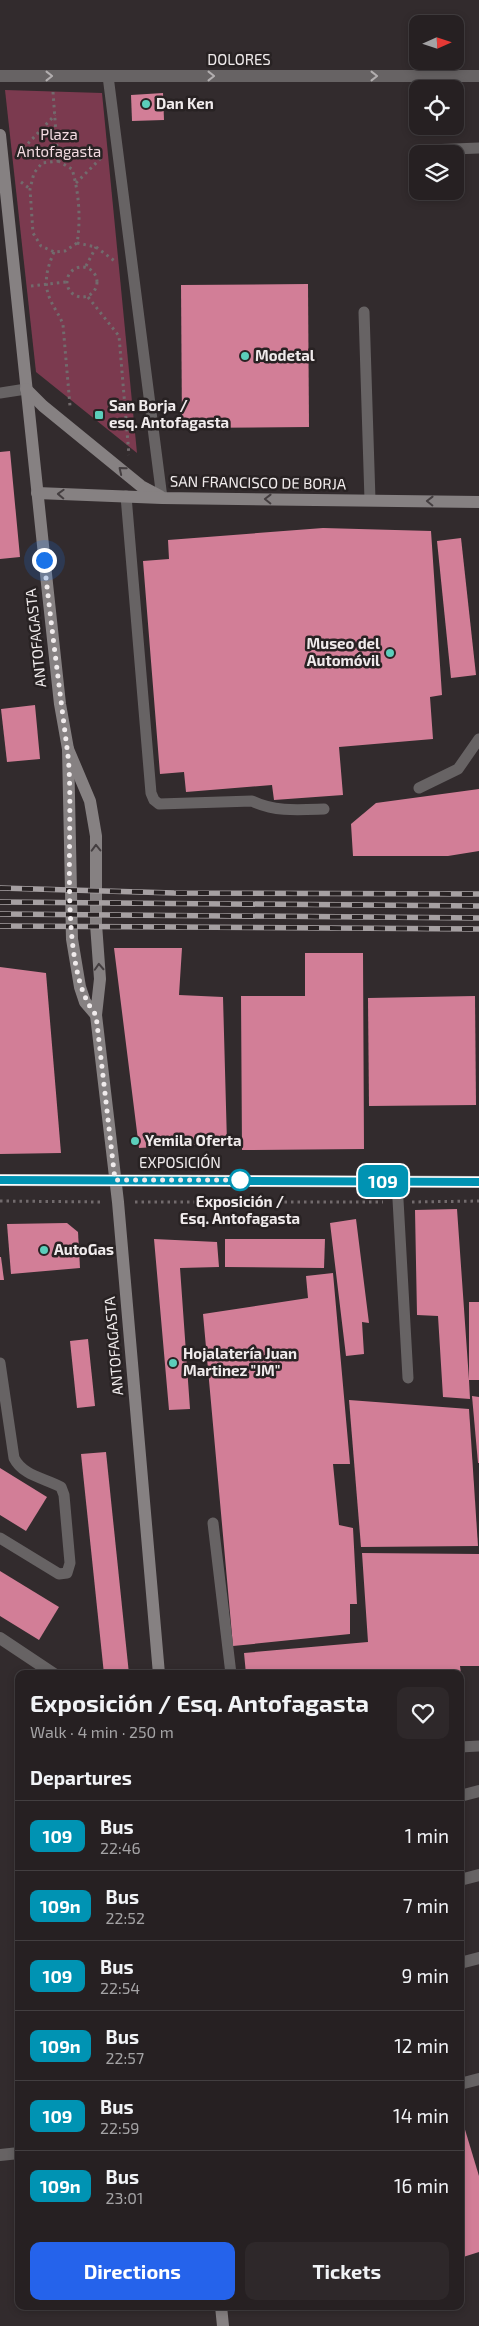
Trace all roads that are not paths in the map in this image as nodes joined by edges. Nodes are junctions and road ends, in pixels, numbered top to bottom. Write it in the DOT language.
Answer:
graph roads {
  1 [pos="0,76"];
  2 [pos="108,76"];
  3 [pos="479,76"];
  4 [pos="0,135"];
  5 [pos="479,148"];
  6 [pos="464,149"];
  7 [pos="364,312"];
  8 [pos="26,389"];
  9 [pos="0,393"];
  10 [pos="37,493"];
  11 [pos="126,496"];
  12 [pos="162,498"];
  13 [pos="370,500"];
  14 [pos="479,502"];
  15 [pos="479,739"];
  16 [pos="68,749"];
  17 [pos="419,788"];
  18 [pos="324,809"];
  19 [pos="96,1015"];
  20 [pos="0,1180"];
  21 [pos="115,1180"];
  22 [pos="398,1182"];
  23 [pos="479,1182"];
  24 [pos="0,1363"];
  25 [pos="408,1378"];
  26 [pos="213,1522"];
  27 [pos="0,1538"];
  28 [pos="0,1638"];
  29 [pos="48,1670"];
  30 [pos="159,1670"];
  31 [pos="231,1670"];
  32 [pos="479,1746"];
  33 [pos="464,1747"];
  34 [pos="479,1791"];
  35 [pos="464,1795"];
  36 [pos="479,1875"];
  37 [pos="464,1879"];
  38 [pos="479,1958"];
  39 [pos="464,1962"];
  40 [pos="479,2079"];
  41 [pos="464,2083"];
  42 [pos="15,2153"];
  43 [pos="0,2155"];
  44 [pos="221,2310"];
  45 [pos="223,2326"];
  1 -- 2 [label="street, DOLORES, one-way"];
  2 -- 3 [label="street, DOLORES, one-way"];
  2 -- 12 [label="lane"];
  4 -- 8 [label="main road, ANTOFAGASTA"];
  5 -- 6 [label="lane"];
  7 -- 13 [label="lane"];
  8 -- 9 [label="lane"];
  8 -- 10 [label="main road, ANTOFAGASTA"];
  12 -- 8 [label="main road, one-way"];
  11 -- 10 [label="main road, SAN FRANCISCO DE BORJA, one-way"];
  10 -- 16 [label="main road, ANTOFAGASTA"];
  11 -- 12 [label="main road, SAN FRANCISCO DE BORJA"];
  11 -- 18 [label="lane"];
  13 -- 12 [label="main road, SAN FRANCISCO DE BORJA, one-way"];
  14 -- 13 [label="main road, SAN FRANCISCO DE BORJA, one-way"];
  15 -- 17 [label="lane"];
  19 -- 16 [label="main road, ANTOFAGASTA, one-way"];
  16 -- 19 [label="main road, ANTOFAGASTA"];
  19 -- 21 [label="main road, ANTOFAGASTA"];
  20 -- 21 [label="main road, EXPOSICIÓN"];
  21 -- 22 [label="main road, EXPOSICIÓN"];
  21 -- 30 [label="main road, ANTOFAGASTA"];
  22 -- 23 [label="main road, EXPOSICIÓN"];
  22 -- 25 [label="lane"];
  24 -- 27 [label="lane"];
  26 -- 31 [label="lane"];
  28 -- 29 [label="street"];
  32 -- 33 [label="lane"];
  34 -- 35 [label="street"];
  36 -- 37 [label="street"];
  38 -- 39 [label="street"];
  40 -- 41 [label="street"];
  42 -- 43 [label="street"];
  44 -- 45 [label="main road"];
}
